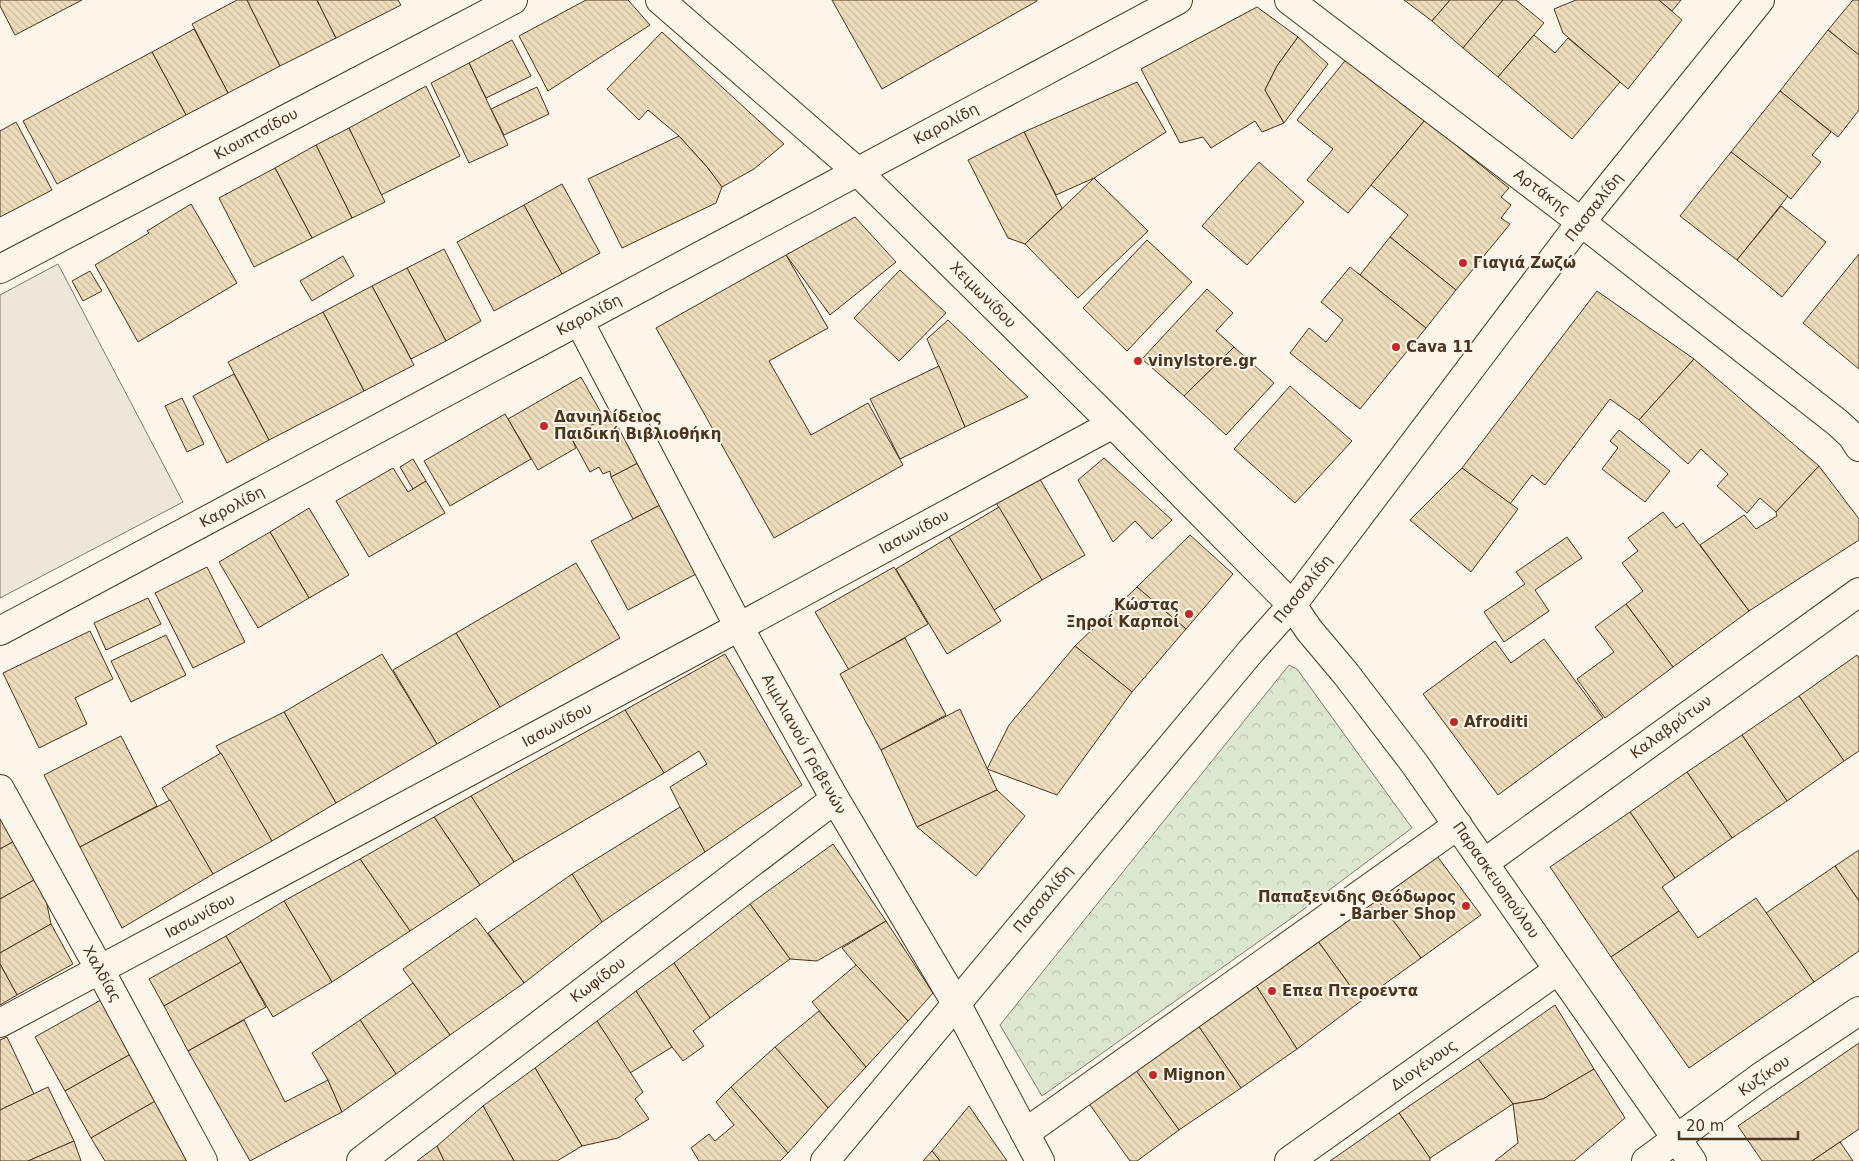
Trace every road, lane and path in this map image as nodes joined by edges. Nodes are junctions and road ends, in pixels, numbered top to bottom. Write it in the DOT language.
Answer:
graph roads {
  1 [pos="513,0"];
  2 [pos="660,0"];
  3 [pos="1178,0"];
  4 [pos="1289,0"];
  5 [pos="1760,0"];
  6 [pos="858,172"];
  7 [pos="1581,222"];
  8 [pos="0,269"];
  9 [pos="579,321"];
  10 [pos="1113,424"];
  11 [pos="1857,437"];
  12 [pos="1859,592"];
  13 [pos="1292,605"];
  14 [pos="739,627"];
  15 [pos="0,631"];
  16 [pos="0,789"];
  17 [pos="835,800"];
  18 [pos="1458,825"];
  19 [pos="1484,863"];
  20 [pos="100,970"];
  21 [pos="1558,970"];
  22 [pos="956,1003"];
  23 [pos="1859,1011"];
  24 [pos="0,1023"];
  25 [pos="1025,1133"];
  26 [pos="1676,1138"];
  27 [pos="203,1161"];
  28 [pos="361,1161"];
  29 [pos="825,1161"];
  30 [pos="1040,1161"];
  31 [pos="1289,1161"];
  32 [pos="1646,1161"];
  33 [pos="1692,1161"];
  1 -- 8 [label="street, Κιουπτσίδου"];
  2 -- 6 [label="street, Χειμωνίδου"];
  3 -- 6 [label="street, Καρολίδη"];
  4 -- 7 [label="street, Αρτάκης"];
  5 -- 7 [label="street, Πασσαλίδη"];
  6 -- 9 [label="street, Καρολίδη"];
  6 -- 10 [label="street, Χειμωνίδου"];
  7 -- 11 [label="street, Αρτάκης"];
  7 -- 13 [label="street, Πασσαλίδη"];
  9 -- 14 [label="street, Αιμιλιανού Γρεβενών"];
  9 -- 15 [label="street, Καρολίδη"];
  10 -- 13 [label="street, Χειμωνίδου"];
  10 -- 14 [label="street, Ιασωνίδου"];
  12 -- 19 [label="street, Καλαβρύτων"];
  13 -- 18 [label="street, Παρασκευοπούλου"];
  13 -- 22 [label="street, Πασσαλίδη"];
  14 -- 17 [label="street, Αιμιλιανού Γρεβενών"];
  14 -- 20 [label="street, Ιασωνίδου"];
  16 -- 20 [label="street, Χαλδίας"];
  17 -- 22 [label="street, Αιμιλιανού Γρεβενών"];
  17 -- 28 [label="street, Κωφίδου"];
  18 -- 19 [label="street, Παρασκευοπούλου"];
  18 -- 25 [label="street"];
  19 -- 21 [label="street, Παρασκευοπούλου"];
  20 -- 24 [label="street, Ιασωνίδου"];
  20 -- 27 [label="street, Χαλδίας"];
  21 -- 26 [label="street, Παρασκευοπούλου"];
  21 -- 31 [label="street, Διογένους"];
  22 -- 25 [label="street, Αιμιλιανού Γρεβενών"];
  22 -- 29 [label="street, Πασσαλίδη"];
  23 -- 26 [label="street, Κυζίκου"];
  25 -- 30 [label="street, Αιμιλιανού Γρεβενών"];
  26 -- 32 [label="street, Κυζίκου"];
  26 -- 33 [label="street, Παρασκευοπούλου"];
}
